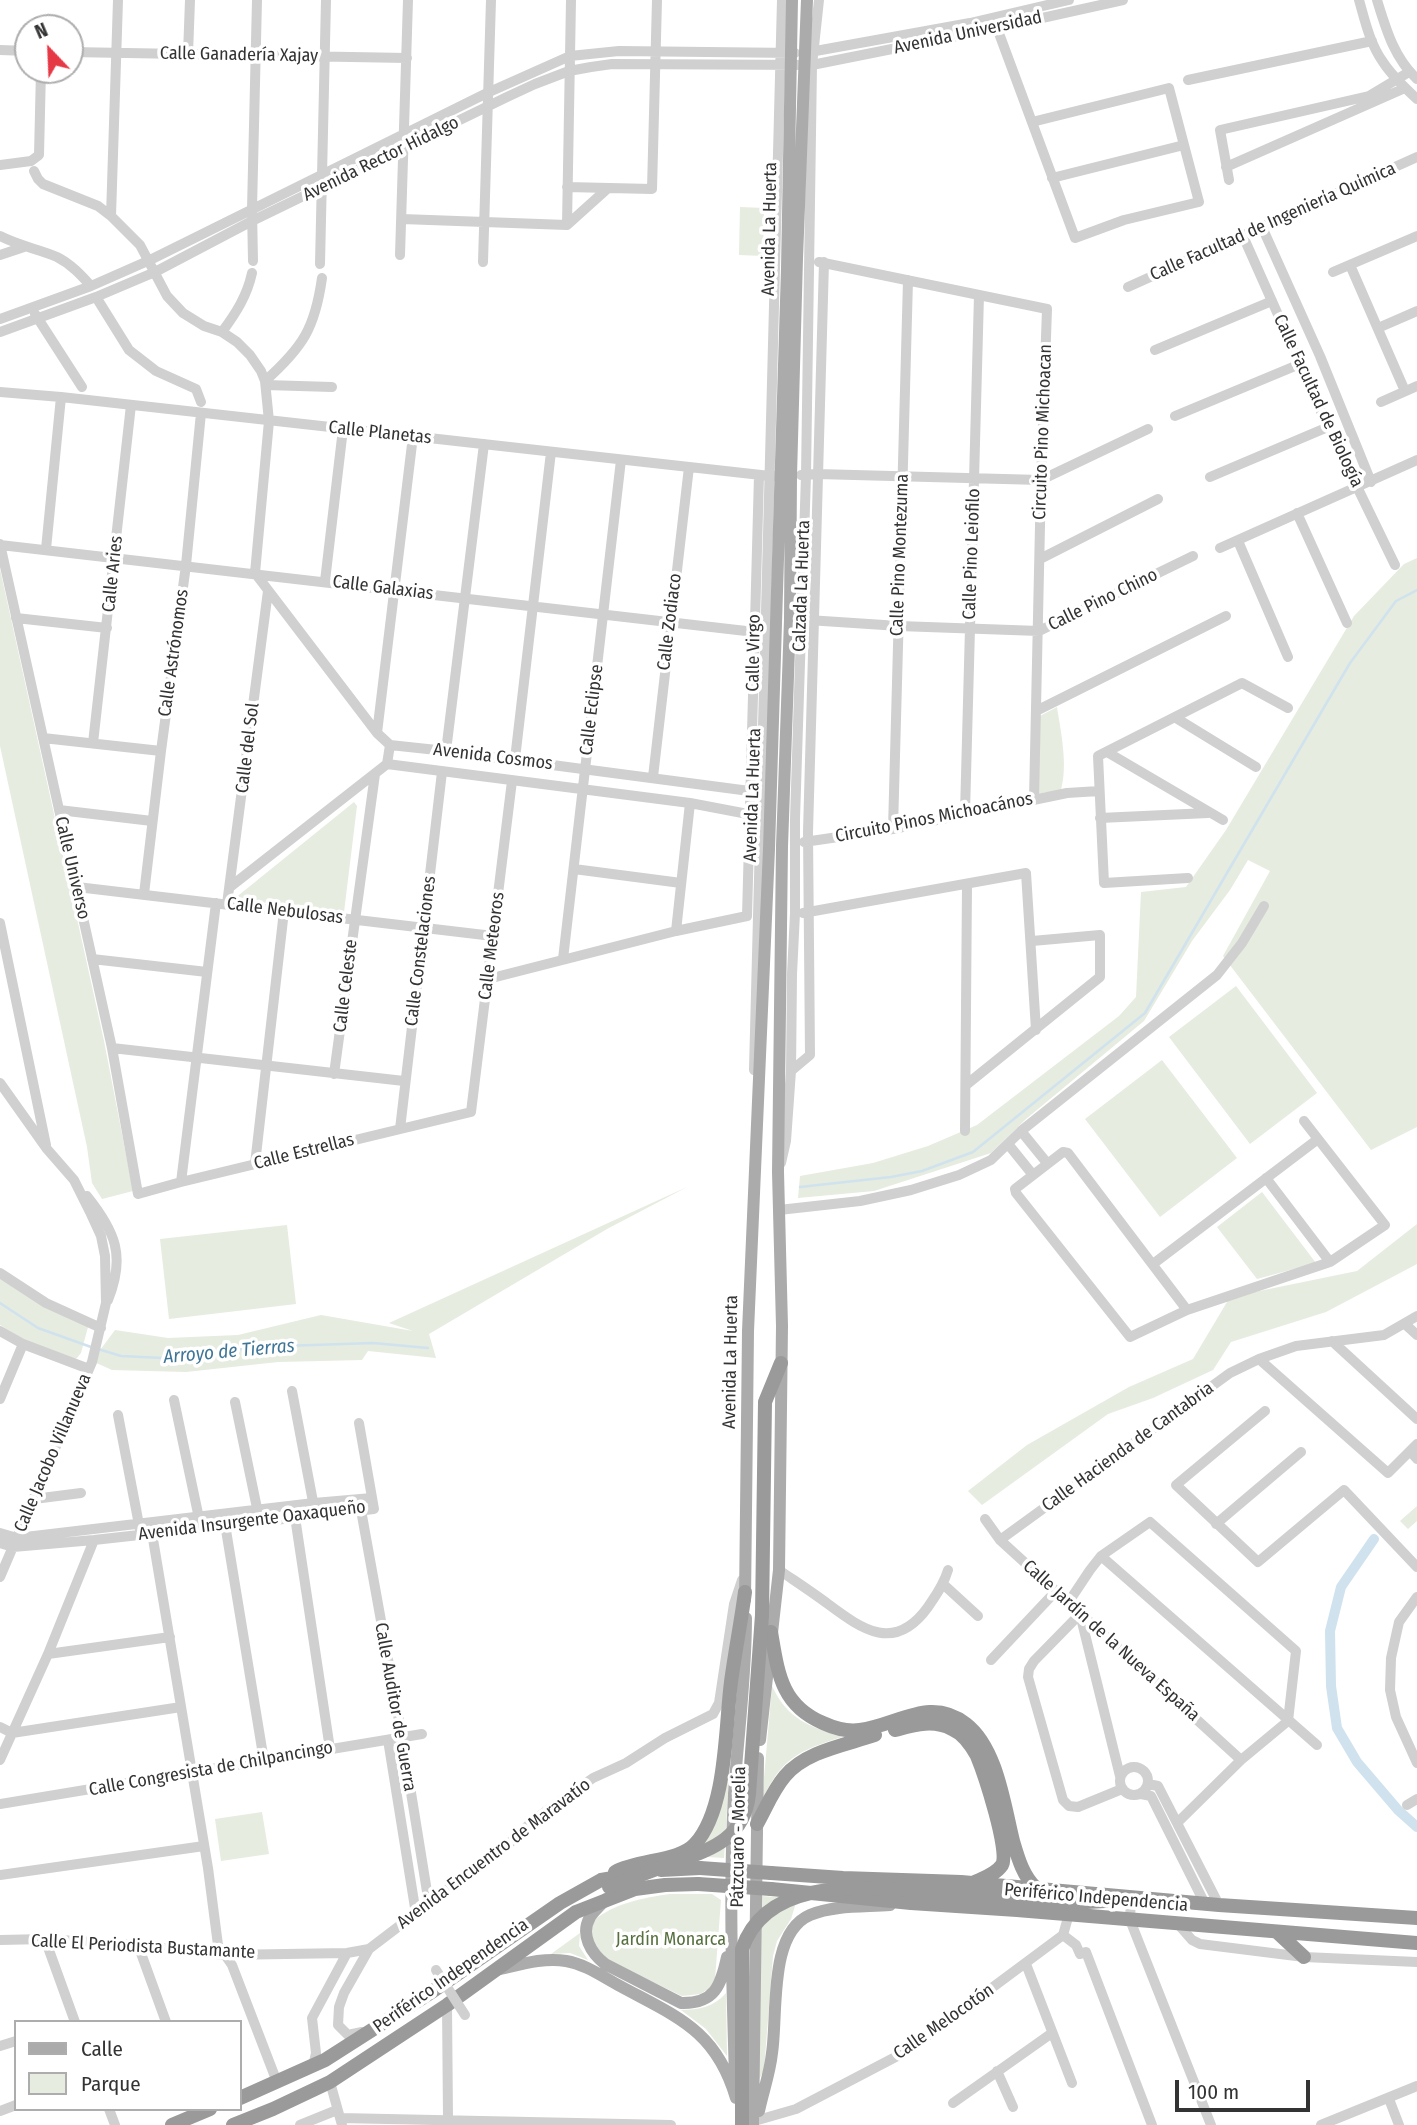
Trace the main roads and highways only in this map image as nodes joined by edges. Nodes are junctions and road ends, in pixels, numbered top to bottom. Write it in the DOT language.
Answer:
graph roads {
  1 [pos="792,0"];
  2 [pos="807,0"];
  3 [pos="775,476"];
  4 [pos="775,819"];
  5 [pos="782,846"];
  6 [pos="781,1363"];
  7 [pos="746,1592"];
  8 [pos="776,1592"];
  9 [pos="771,1632"];
  10 [pos="757,1824"];
  11 [pos="973,1883"];
  12 [pos="1036,1888"];
  13 [pos="606,1889"];
  14 [pos="911,1896"];
  15 [pos="1127,1897"];
  16 [pos="1417,1918"];
  17 [pos="1277,1932"];
  18 [pos="731,1936"];
  19 [pos="1417,1943"];
  20 [pos="1304,1957"];
  21 [pos="496,1970"];
  22 [pos="413,2028"];
  23 [pos="242,2097"];
  24 [pos="736,2098"];
  25 [pos="203,2111"];
  26 [pos="756,2123"];
  27 [pos="238,2124"];
  28 [pos="172,2125"];
  29 [pos="740,2125"];
  1 -- 3 [label="main road, Avenida La Huerta"];
  2 -- 3 [label="main road, Avenida La Huerta"];
  3 -- 4 [label="main road, Avenida La Huerta"];
  3 -- 4 [label="main road, Avenida La Huerta"];
  4 -- 5 [label="main road, Avenida La Huerta"];
  5 -- 6 [label="main road, Avenida La Huerta"];
  5 -- 7 [label="main road, Avenida La Huerta"];
  6 -- 8 [label="main road, Avenida La Huerta"];
  6 -- 13 [label="highway, bridge"];
  7 -- 13 [label="highway"];
  7 -- 18 [label="main road, Avenida La Huerta"];
  8 -- 9 [label="main road, Pátzcuaro - Morelia"];
  9 -- 10 [label="main road, Pátzcuaro - Morelia"];
  9 -- 12 [label="highway"];
  10 -- 11 [label="highway"];
  10 -- 26 [label="main road, Pátzcuaro - Morelia"];
  11 -- 12 [label="highway, Periférico Independencia"];
  11 -- 13 [label="highway, Periférico Independencia, bridge"];
  12 -- 15 [label="highway, Periférico Independencia"];
  13 -- 14 [label="highway, Periférico Independencia, bridge"];
  13 -- 18 [label="main road"];
  13 -- 21 [label="highway, Periférico Independencia"];
  13 -- 22 [label="highway"];
  13 -- 23 [label="highway, Periférico Independencia"];
  14 -- 15 [label="highway"];
  14 -- 17 [label="highway, Periférico Independencia"];
  14 -- 26 [label="main road"];
  14 -- 29 [label="highway, bridge"];
  15 -- 16 [label="highway, Periférico Independencia"];
  17 -- 19 [label="highway, Periférico Independencia"];
  17 -- 20 [label="highway"];
  18 -- 24 [label="main road"];
  21 -- 22 [label="highway, Periférico Independencia"];
  21 -- 24 [label="main road"];
  22 -- 27 [label="highway, Periférico Independencia"];
  24 -- 29 [label="main road"];
  25 -- 28 [label="highway"];
}
